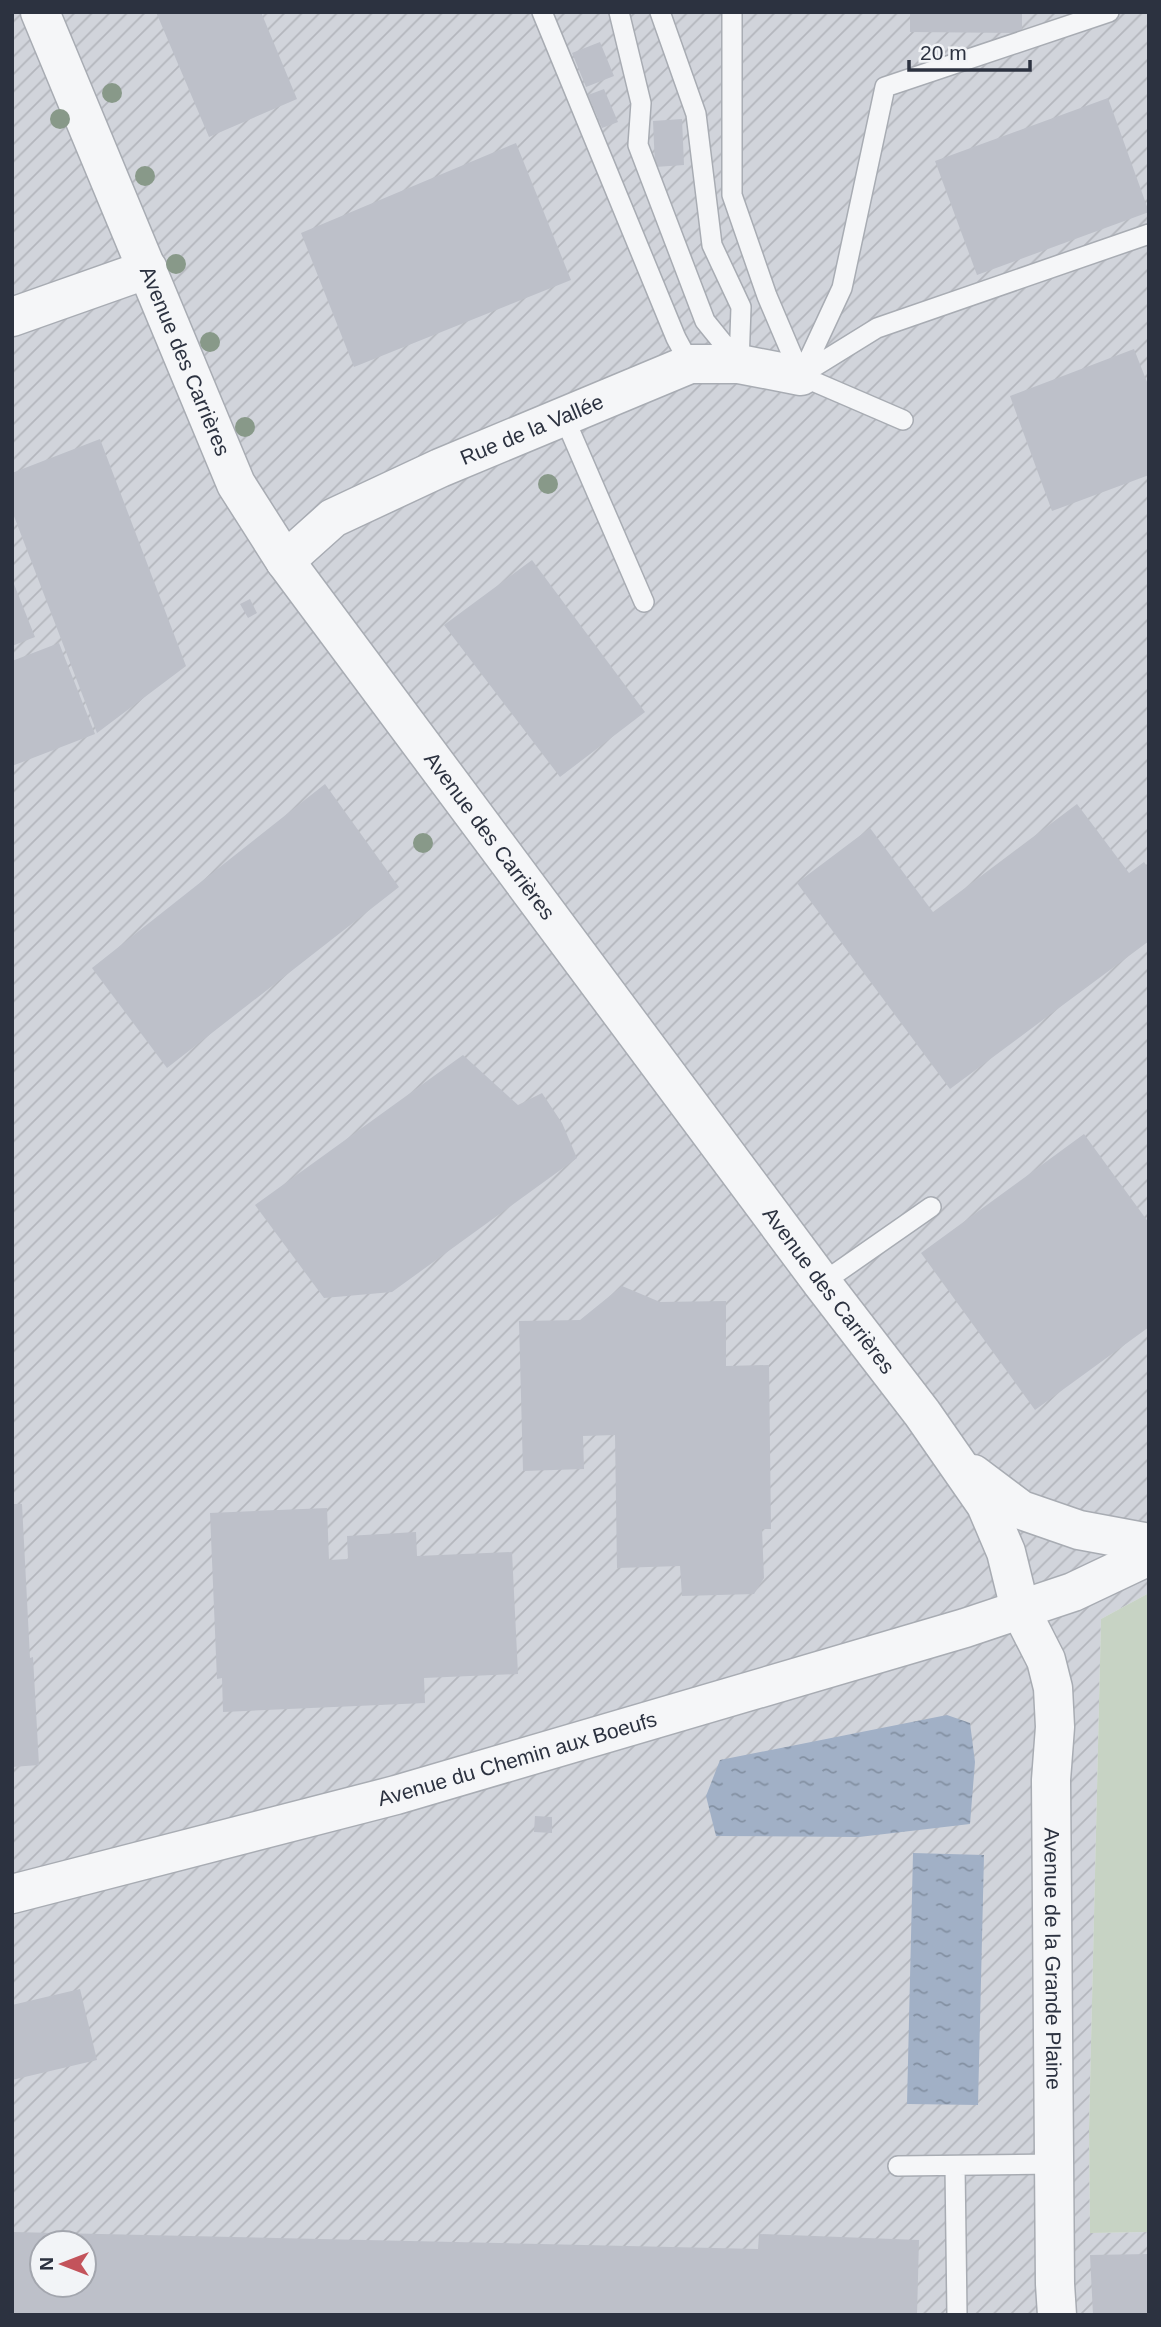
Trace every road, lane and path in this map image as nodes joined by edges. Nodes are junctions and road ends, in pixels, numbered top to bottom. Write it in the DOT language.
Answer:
graph roads {
  1 [pos="40,12"];
  2 [pos="542,12"];
  3 [pos="619,12"];
  4 [pos="660,12"];
  5 [pos="732,12"];
  6 [pos="1109,12"];
  7 [pos="1149,234"];
  8 [pos="148,269"];
  9 [pos="12,317"];
  10 [pos="739,364"];
  11 [pos="690,365"];
  12 [pos="801,376"];
  13 [pos="564,416"];
  14 [pos="903,420"];
  15 [pos="285,561"];
  16 [pos="644,602"];
  17 [pos="931,1207"];
  18 [pos="822,1283"];
  19 [pos="955,1461"];
  20 [pos="1149,1543"];
  21 [pos="1149,1556"];
  22 [pos="1020,1609"];
  23 [pos="12,1894"];
  24 [pos="1054,2164"];
  25 [pos="898,2166"];
  26 [pos="956,2166"];
  27 [pos="957,2315"];
  28 [pos="1057,2315"];
  1 -- 8 [label="street, Avenue des Carrières"];
  2 -- 11 [label="lane"];
  3 -- 10 [label="lane"];
  4 -- 10 [label="lane"];
  5 -- 12 [label="lane"];
  6 -- 12 [label="lane"];
  7 -- 12 [label="lane"];
  8 -- 9 [label="street"];
  8 -- 15 [label="street, Avenue des Carrières"];
  10 -- 11 [label="street, Rue de la Vallée"];
  10 -- 12 [label="street, Rue de la Vallée"];
  11 -- 13 [label="street, Rue de la Vallée"];
  12 -- 14 [label="lane"];
  13 -- 15 [label="street, Rue de la Vallée"];
  13 -- 16 [label="lane"];
  15 -- 18 [label="street, Avenue des Carrières"];
  17 -- 18 [label="lane"];
  18 -- 19 [label="street, Avenue des Carrières"];
  19 -- 20 [label="street"];
  19 -- 22 [label="street, Avenue des Carrières"];
  21 -- 22 [label="street, Avenue du Chemin aux Boeufs"];
  22 -- 23 [label="street, Avenue du Chemin aux Boeufs"];
  22 -- 24 [label="street, Avenue de la Grande Plaine"];
  24 -- 26 [label="lane"];
  24 -- 28 [label="street, Avenue de la Grande Plaine"];
  25 -- 26 [label="lane"];
  26 -- 27 [label="lane"];
}
